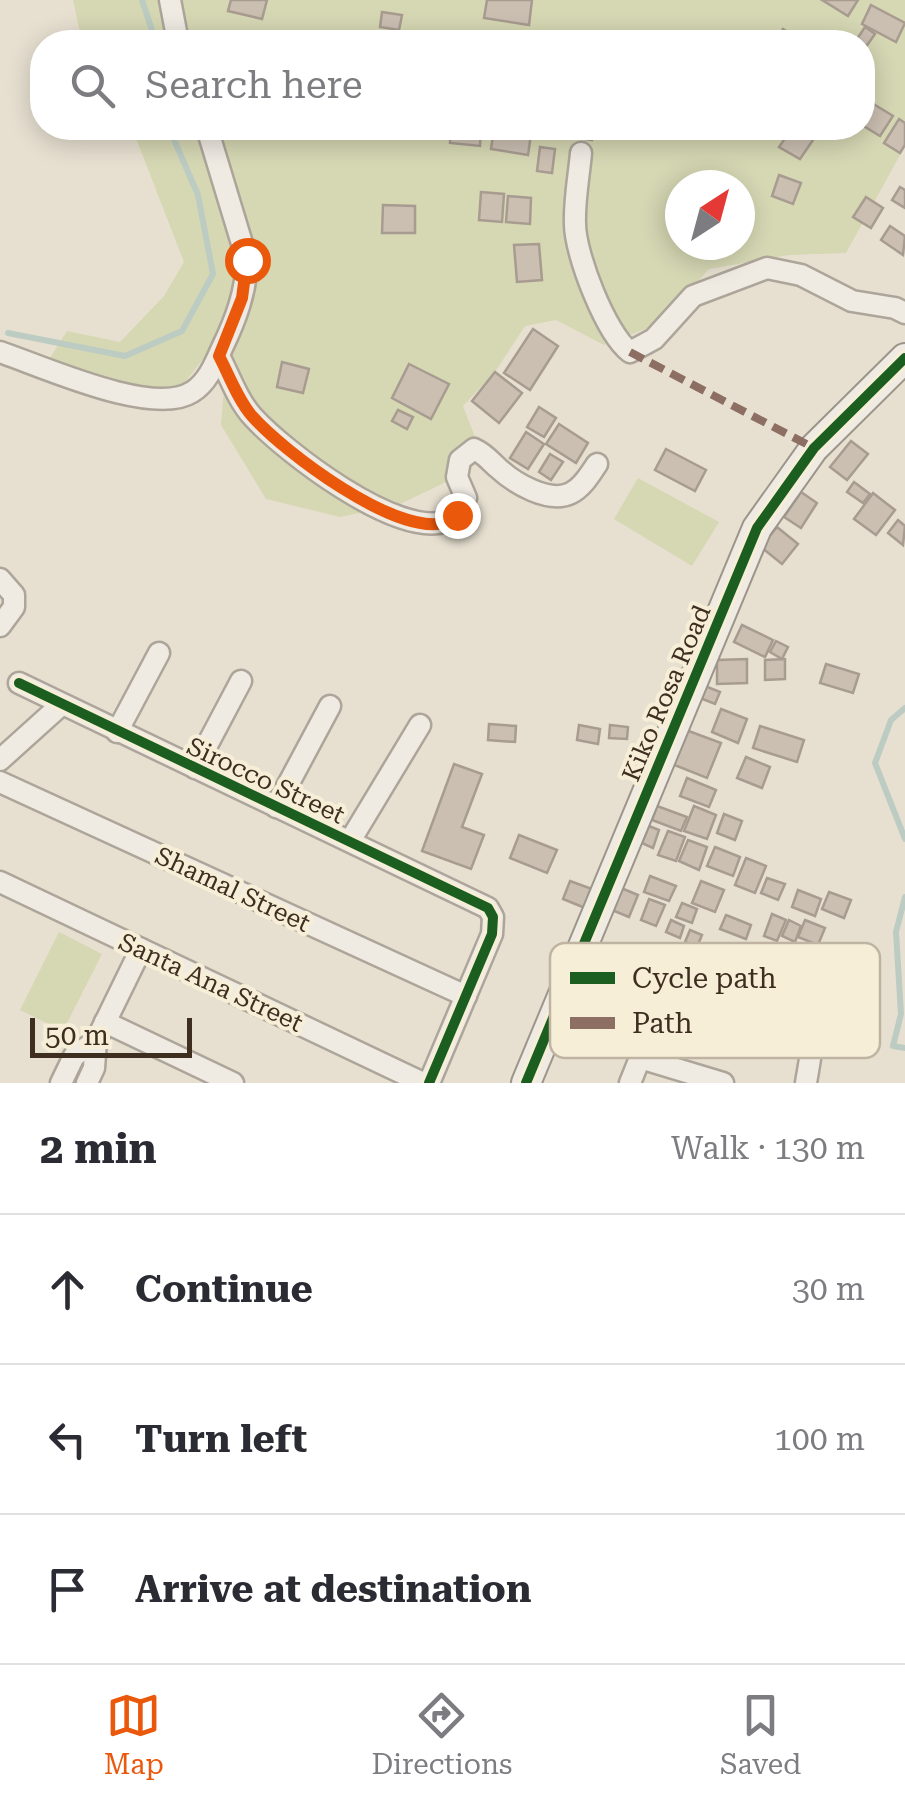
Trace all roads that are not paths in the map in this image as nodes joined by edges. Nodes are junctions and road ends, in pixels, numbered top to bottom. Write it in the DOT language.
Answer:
graph roads {
  1 [pos="170,0"];
  2 [pos="176,30"];
  3 [pos="211,140"];
  4 [pos="582,153"];
  5 [pos="905,313"];
  6 [pos="0,352"];
  7 [pos="219,356"];
  8 [pos="905,358"];
  9 [pos="597,464"];
  10 [pos="0,579"];
  11 [pos="0,626"];
  12 [pos="159,653"];
  13 [pos="0,671"];
  14 [pos="241,681"];
  15 [pos="61,706"];
  16 [pos="330,706"];
  17 [pos="420,725"];
  18 [pos="118,732"];
  19 [pos="0,760"];
  20 [pos="195,768"];
  21 [pos="0,782"];
  22 [pos="276,807"];
  23 [pos="350,841"];
  24 [pos="0,882"];
  25 [pos="584,943"];
  26 [pos="141,949"];
  27 [pos="466,996"];
  28 [pos="550,1025"];
  29 [pos="100,1031"];
  30 [pos="640,1058"];
  31 [pos="809,1058"];
  32 [pos="61,1083"];
  33 [pos="87,1083"];
  34 [pos="233,1083"];
  35 [pos="426,1083"];
  36 [pos="526,1083"];
  37 [pos="630,1083"];
  38 [pos="723,1083"];
  39 [pos="806,1083"];
  1 -- 2 [label="street"];
  3 -- 7 [label="street"];
  4 -- 5 [label="street"];
  6 -- 7 [label="street"];
  7 -- 9 [label="street"];
  8 -- 25 [label="street, Kiko Rosa Road"];
  10 -- 11 [label="street"];
  12 -- 18 [label="street"];
  13 -- 15 [label="street, Sirocco Street"];
  14 -- 20 [label="street"];
  15 -- 18 [label="street, Sirocco Street"];
  15 -- 19 [label="street"];
  16 -- 22 [label="street"];
  17 -- 23 [label="street"];
  18 -- 20 [label="street, Sirocco Street"];
  20 -- 22 [label="street, Sirocco Street"];
  21 -- 27 [label="street, Shamal Street"];
  22 -- 23 [label="street, Sirocco Street"];
  23 -- 27 [label="street, Sirocco Street"];
  24 -- 26 [label="street, Santa Ana Street"];
  26 -- 29 [label="street"];
  26 -- 35 [label="street, Santa Ana Street"];
  27 -- 35 [label="street"];
  28 -- 36 [label="street, Kiko Rosa Road"];
  29 -- 32 [label="street"];
  29 -- 33 [label="street"];
  29 -- 34 [label="street"];
  30 -- 37 [label="street"];
  30 -- 38 [label="street"];
  31 -- 39 [label="street"];
}
